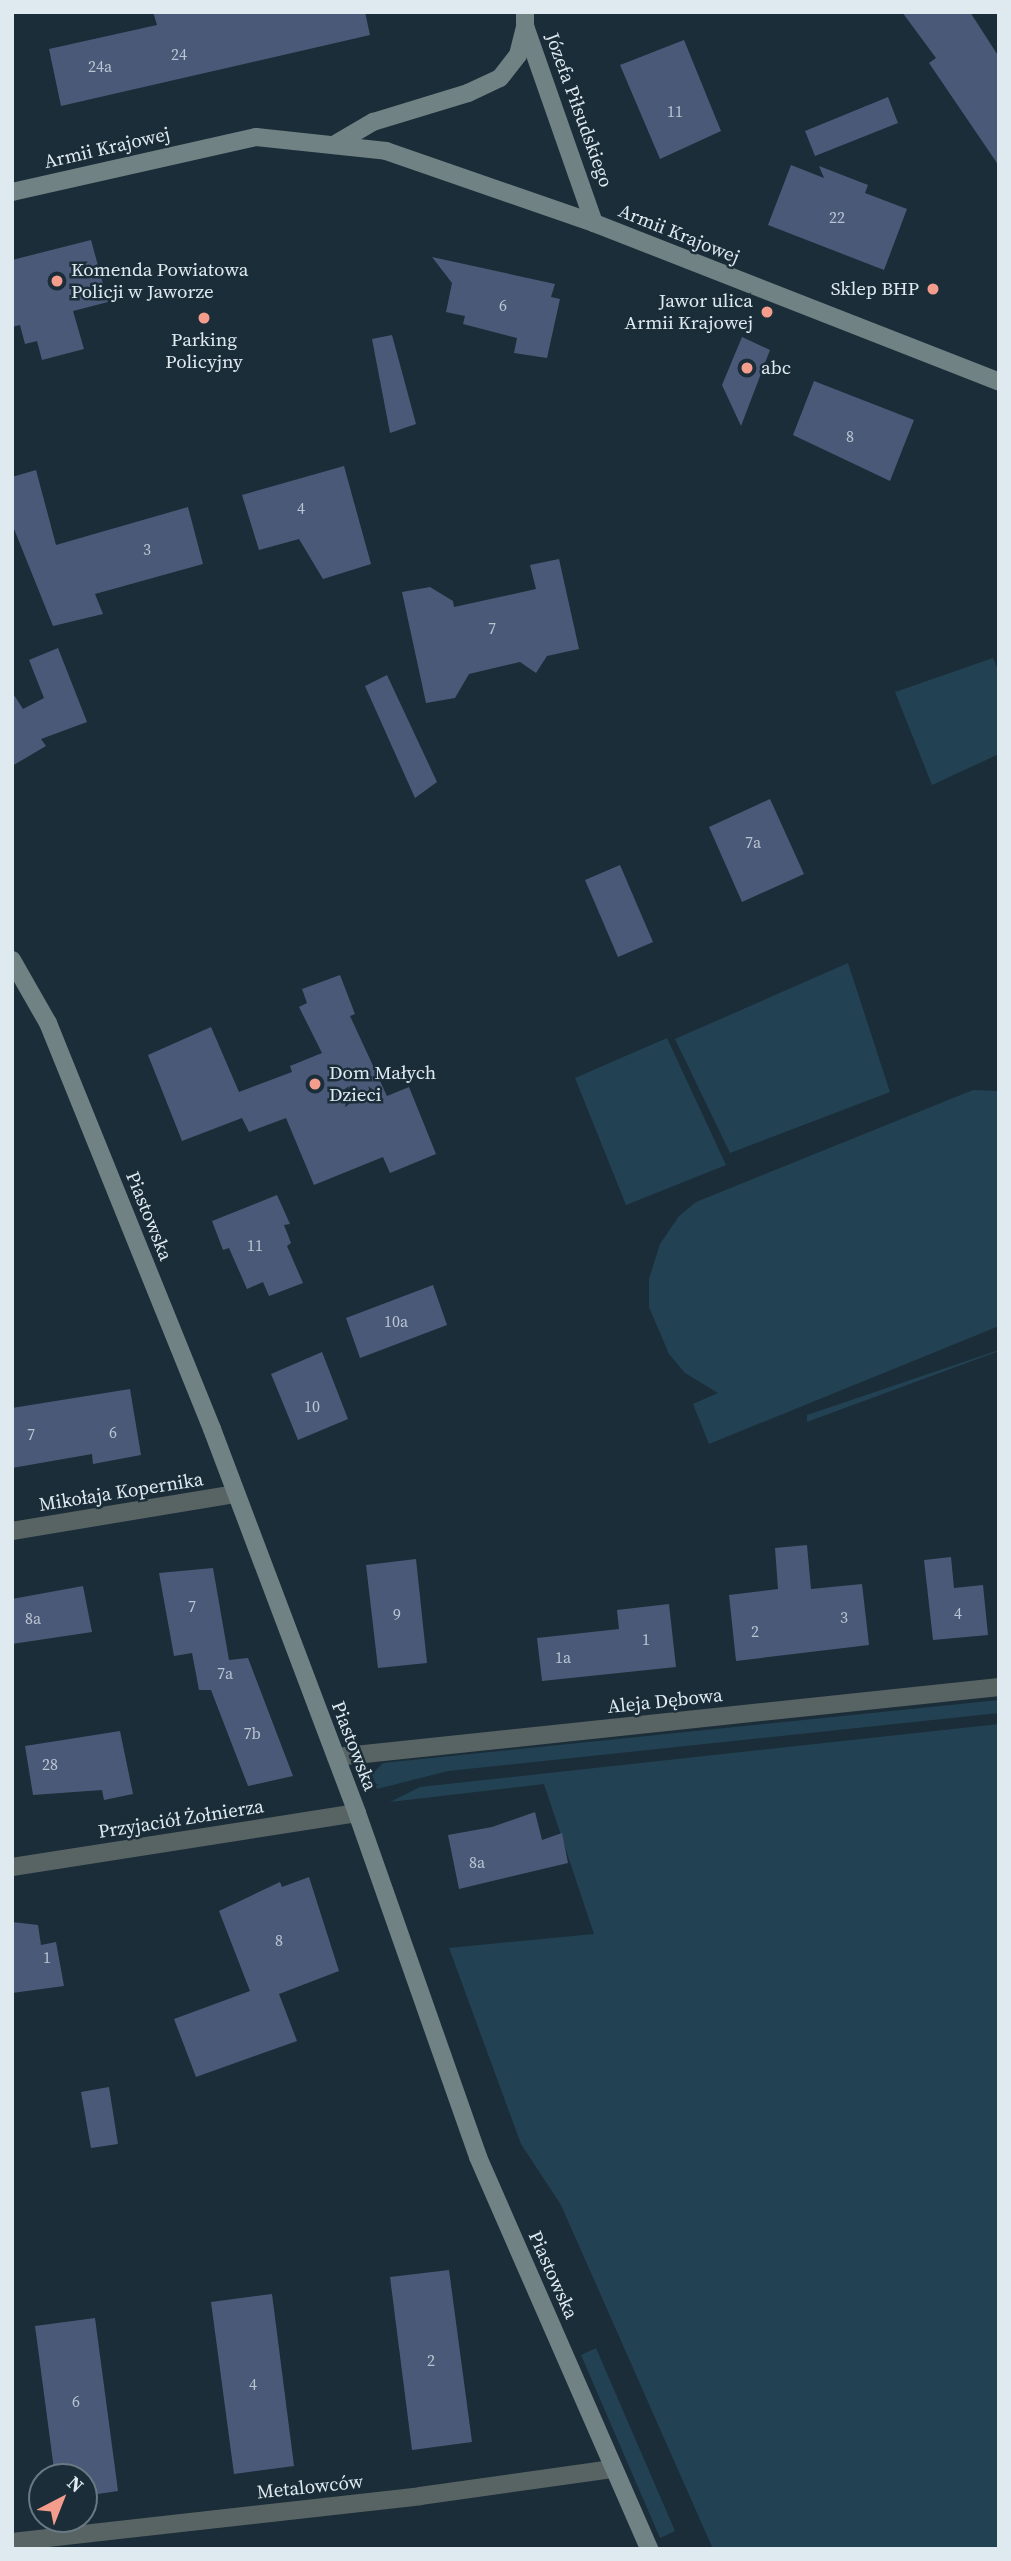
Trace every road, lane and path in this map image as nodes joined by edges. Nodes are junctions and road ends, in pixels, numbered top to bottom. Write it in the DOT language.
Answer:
graph roads {
  1 [pos="525,19"];
  2 [pos="337,143"];
  3 [pos="12,192"];
  4 [pos="594,223"];
  5 [pos="999,382"];
  6 [pos="12,960"];
  7 [pos="236,1494"];
  8 [pos="12,1531"];
  9 [pos="999,1687"];
  10 [pos="336,1757"];
  11 [pos="357,1813"];
  12 [pos="12,1867"];
  13 [pos="612,2469"];
  14 [pos="12,2542"];
  15 [pos="649,2549"];
  1 -- 2 [label="street"];
  1 -- 4 [label="street, Józefa Piłsudskiego"];
  2 -- 3 [label="street, Armii Krajowej"];
  2 -- 4 [label="street, Armii Krajowej"];
  4 -- 5 [label="street, Armii Krajowej"];
  6 -- 7 [label="street, Piastowska"];
  7 -- 8 [label="street, Mikołaja Kopernika"];
  7 -- 10 [label="street, Piastowska"];
  9 -- 10 [label="street, Aleja Dębowa"];
  10 -- 11 [label="street, Piastowska"];
  11 -- 12 [label="street, Przyjaciół Żołnierza"];
  11 -- 13 [label="street, Piastowska"];
  13 -- 14 [label="street, Metalowców"];
  13 -- 15 [label="street, Piastowska"];
}
